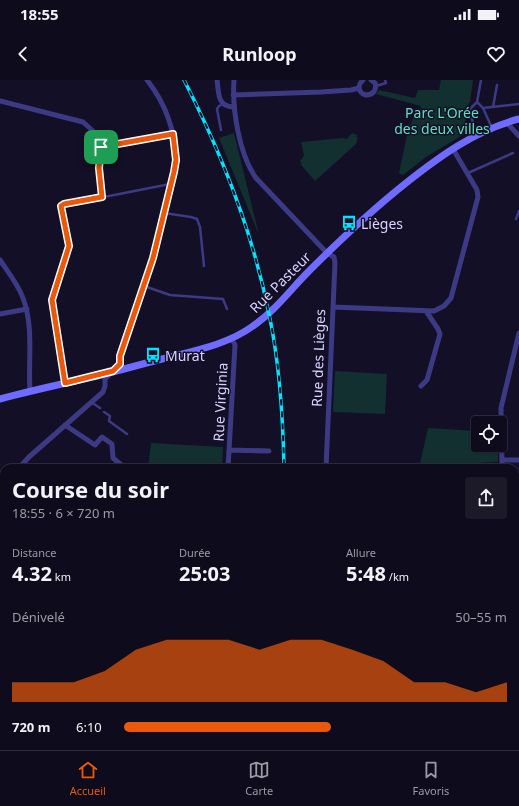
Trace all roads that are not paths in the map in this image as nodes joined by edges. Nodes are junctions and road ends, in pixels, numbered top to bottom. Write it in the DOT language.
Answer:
graph roads {
  1 [pos="147,80"];
  2 [pos="217,80"];
  3 [pos="234,80"];
  4 [pos="363,80"];
  5 [pos="371,80"];
  6 [pos="385,80"];
  7 [pos="481,80"];
  8 [pos="497,85"];
  9 [pos="375,86"];
  10 [pos="359,88"];
  11 [pos="233,95"];
  12 [pos="0,101"];
  13 [pos="477,102"];
  14 [pos="223,104"];
  15 [pos="519,104"];
  16 [pos="234,107"];
  17 [pos="493,107"];
  18 [pos="483,108"];
  19 [pos="519,119"];
  20 [pos="507,123"];
  21 [pos="492,128"];
  22 [pos="221,130"];
  23 [pos="173,134"];
  24 [pos="477,135"];
  25 [pos="519,136"];
  26 [pos="101,147"];
  27 [pos="453,148"];
  28 [pos="513,153"];
  29 [pos="467,173"];
  30 [pos="170,184"];
  31 [pos="102,197"];
  32 [pos="519,211"];
  33 [pos="164,213"];
  34 [pos="516,219"];
  35 [pos="327,253"];
  36 [pos="0,260"];
  37 [pos="204,266"];
  38 [pos="144,286"];
  39 [pos="332,307"];
  40 [pos="27,309"];
  41 [pos="227,309"];
  42 [pos="426,311"];
  43 [pos="0,314"];
  44 [pos="519,333"];
  45 [pos="232,339"];
  46 [pos="113,371"];
  47 [pos="65,383"];
  48 [pos="421,386"];
  49 [pos="30,391"];
  50 [pos="0,399"];
  51 [pos="90,401"];
  52 [pos="100,408"];
  53 [pos="104,412"];
  54 [pos="65,425"];
  55 [pos="127,434"];
  56 [pos="229,450"];
  57 [pos="268,451"];
  58 [pos="502,460"];
  59 [pos="519,460"];
  60 [pos="24,464"];
  61 [pos="120,464"];
  62 [pos="228,464"];
  63 [pos="326,464"];
  64 [pos="502,464"];
  65 [pos="88,750"];
  66 [pos="110,750"];
  1 -- 23 [label="street"];
  2 -- 14 [label="street"];
  3 -- 11 [label="street, Rue des Lièges"];
  4 -- 10 [label="street"];
  5 -- 9 [label="street"];
  6 -- 9 [label="lane"];
  7 -- 13 [label="lane"];
  8 -- 17 [label="lane"];
  9 -- 10 [label="street"];
  10 -- 11 [label="street"];
  11 -- 16 [label="street, Rue des Lièges"];
  12 -- 26 [label="street"];
  13 -- 18 [label="lane"];
  13 -- 24 [label="lane"];
  14 -- 16 [label="street"];
  14 -- 22 [label="lane"];
  15 -- 17 [label="lane"];
  16 -- 35 [label="street, Rue des Lièges"];
  17 -- 18 [label="lane"];
  18 -- 21 [label="lane"];
  19 -- 20 [label="street, Rue Pasteur"];
  20 -- 21 [label="street, Rue Pasteur"];
  20 -- 25 [label="street"];
  21 -- 24 [label="street, Rue Pasteur"];
  23 -- 26 [label="street"];
  23 -- 30 [label="street"];
  24 -- 27 [label="street, Rue Pasteur"];
  26 -- 31 [label="lane"];
  27 -- 29 [label="street"];
  27 -- 35 [label="street, Rue Pasteur"];
  28 -- 29 [label="lane"];
  29 -- 42 [label="street"];
  30 -- 31 [label="lane"];
  30 -- 33 [label="street"];
  31 -- 47 [label="lane"];
  32 -- 34 [label="lane"];
  33 -- 37 [label="lane"];
  33 -- 38 [label="street"];
  35 -- 39 [label="street, Rue des Lièges"];
  35 -- 45 [label="street, Rue Pasteur"];
  36 -- 40 [label="street"];
  38 -- 41 [label="lane"];
  38 -- 46 [label="street"];
  39 -- 42 [label="street"];
  39 -- 63 [label="street, Rue des Lièges"];
  40 -- 43 [label="street"];
  40 -- 49 [label="street"];
  42 -- 48 [label="street"];
  44 -- 58 [label="street"];
  45 -- 46 [label="street, Rue Pasteur"];
  45 -- 56 [label="street, Rue Virginia"];
  46 -- 47 [label="street, Rue Pasteur"];
  46 -- 51 [label="street"];
  47 -- 49 [label="street, Rue Pasteur"];
  49 -- 50 [label="street, Rue Pasteur"];
  51 -- 52 [label="lane"];
  51 -- 54 [label="street"];
  53 -- 55 [label="lane"];
  54 -- 60 [label="street"];
  54 -- 61 [label="street"];
  56 -- 57 [label="street"];
  56 -- 62 [label="street, Rue Virginia"];
  58 -- 59 [label="street"];
  58 -- 64 [label="street"];
  65 -- 66 [label="lane"];
}
